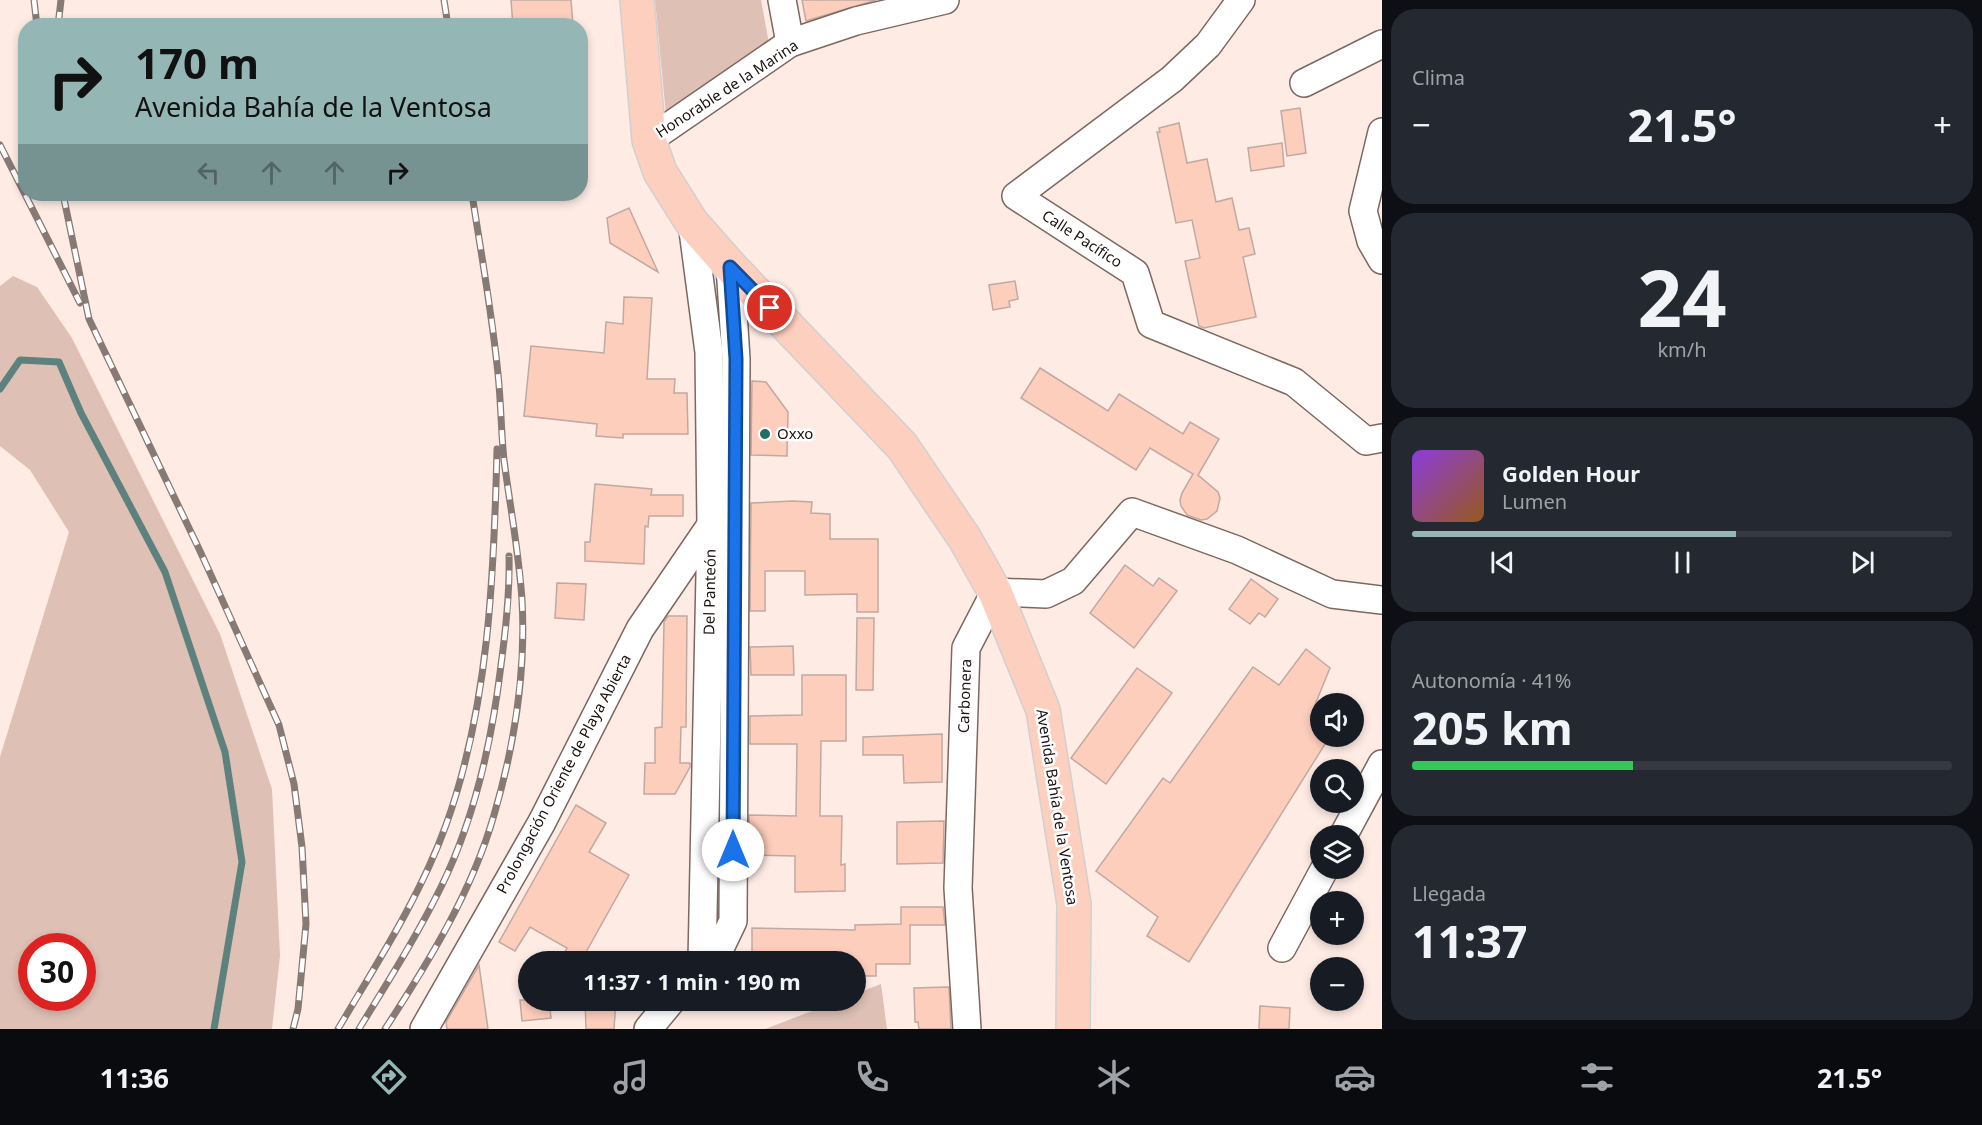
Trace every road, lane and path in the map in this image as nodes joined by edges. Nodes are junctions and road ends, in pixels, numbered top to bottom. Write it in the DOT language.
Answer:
graph roads {
  1 [pos="637,0"];
  2 [pos="782,0"];
  3 [pos="945,0"];
  4 [pos="1241,0"];
  5 [pos="854,10"];
  6 [pos="790,43"];
  7 [pos="1382,44"];
  8 [pos="1304,83"];
  9 [pos="1382,132"];
  10 [pos="649,140"];
  11 [pos="692,223"];
  12 [pos="1382,260"];
  13 [pos="730,267"];
  14 [pos="1382,438"];
  15 [pos="711,525"];
  16 [pos="995,592"];
  17 [pos="1382,600"];
  18 [pos="1382,764"];
  19 [pos="1349,825"];
  20 [pos="1319,879"];
  21 [pos="1282,948"];
  22 [pos="704,951"];
  23 [pos="715,951"];
  24 [pos="663,1011"];
  25 [pos="424,1029"];
  26 [pos="648,1029"];
  27 [pos="967,1029"];
  28 [pos="1073,1029"];
  1 -- 10 [label="main road, Avenida Bahía de la Ventosa"];
  2 -- 6 [label="street"];
  3 -- 5 [label="street, Honorable de la Marina"];
  4 -- 14 [label="street, Calle Pacífico"];
  5 -- 6 [label="street, Honorable de la Marina"];
  6 -- 10 [label="street, Honorable de la Marina"];
  7 -- 8 [label="street"];
  9 -- 12 [label="street"];
  10 -- 11 [label="main road, Avenida Bahía de la Ventosa"];
  11 -- 13 [label="main road, Avenida Bahía de la Ventosa"];
  11 -- 15 [label="street, Del Panteón"];
  13 -- 16 [label="main road, Avenida Bahía de la Ventosa"];
  13 -- 23 [label="street, Del Panteón"];
  15 -- 22 [label="street, Del Panteón"];
  15 -- 25 [label="street, Prolongación Oriente de Playa Abierta"];
  16 -- 17 [label="street"];
  16 -- 27 [label="street, Carbonera"];
  16 -- 28 [label="main road, Avenida Bahía de la Ventosa"];
  18 -- 19 [label="street"];
  20 -- 21 [label="street"];
  24 -- 26 [label="street"];
}
